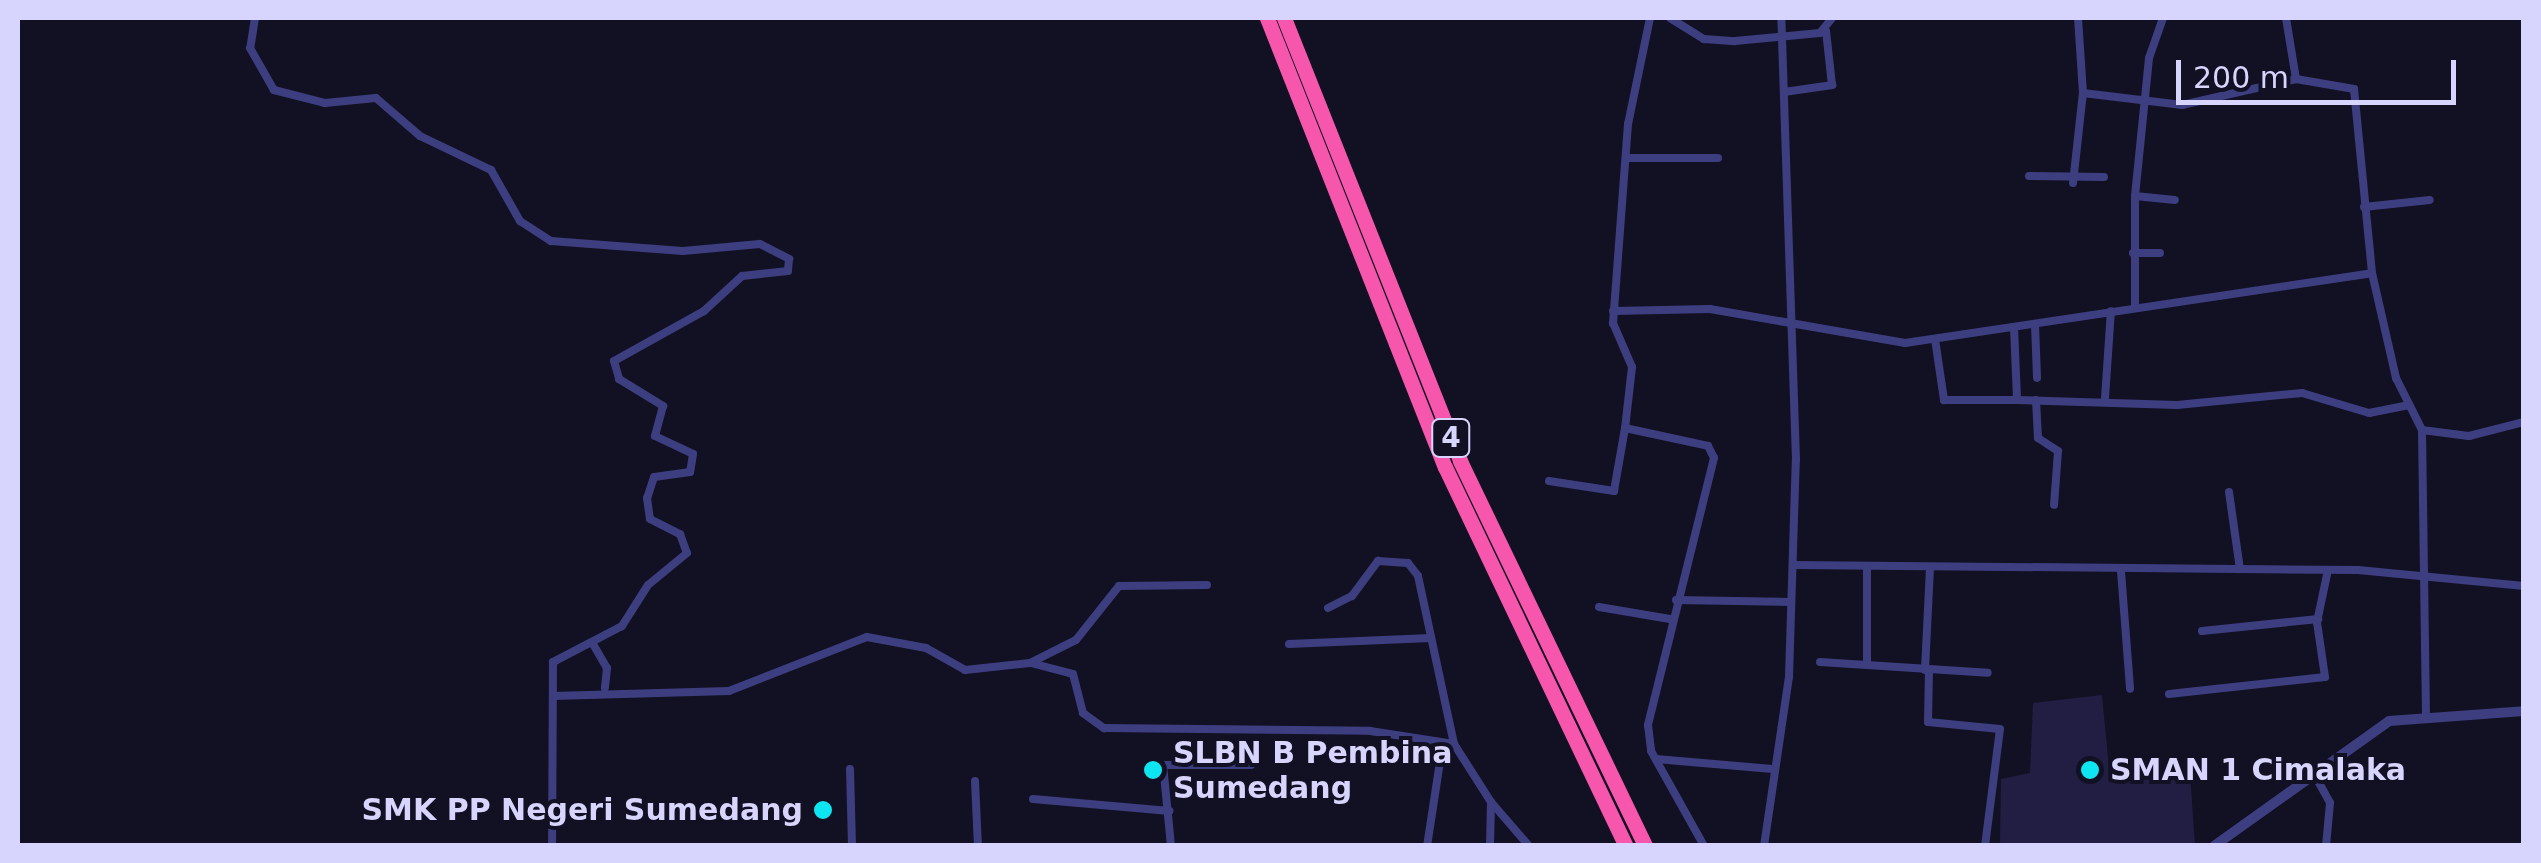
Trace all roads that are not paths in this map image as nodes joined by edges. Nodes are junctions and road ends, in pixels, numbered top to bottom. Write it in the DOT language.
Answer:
graph roads {
  1 [pos="255,18"];
  2 [pos="1267,18"];
  3 [pos="1284,18"];
  4 [pos="1650,18"];
  5 [pos="1670,18"];
  6 [pos="1781,18"];
  7 [pos="1832,18"];
  8 [pos="2078,18"];
  9 [pos="2163,18"];
  10 [pos="2286,18"];
  11 [pos="1826,31"];
  12 [pos="1779,38"];
  13 [pos="2296,79"];
  14 [pos="1784,92"];
  15 [pos="2083,94"];
  16 [pos="2144,100"];
  17 [pos="1626,158"];
  18 [pos="1718,158"];
  19 [pos="2028,176"];
  20 [pos="2104,177"];
  21 [pos="2073,182"];
  22 [pos="2134,196"];
  23 [pos="2175,200"];
  24 [pos="2430,200"];
  25 [pos="2364,206"];
  26 [pos="2133,253"];
  27 [pos="2160,253"];
  28 [pos="2372,273"];
  29 [pos="2135,308"];
  30 [pos="1613,310"];
  31 [pos="2111,310"];
  32 [pos="2036,325"];
  33 [pos="1790,327"];
  34 [pos="2014,328"];
  35 [pos="1936,339"];
  36 [pos="2037,378"];
  37 [pos="2105,398"];
  38 [pos="2017,400"];
  39 [pos="2036,400"];
  40 [pos="2408,405"];
  41 [pos="2524,422"];
  42 [pos="1625,428"];
  43 [pos="2422,430"];
  44 [pos="1549,481"];
  45 [pos="2229,492"];
  46 [pos="2054,505"];
  47 [pos="1794,564"];
  48 [pos="1868,567"];
  49 [pos="1930,568"];
  50 [pos="2240,569"];
  51 [pos="2328,570"];
  52 [pos="2121,571"];
  53 [pos="2428,572"];
  54 [pos="1206,585"];
  55 [pos="2524,586"];
  56 [pos="1676,600"];
  57 [pos="1791,602"];
  58 [pos="1599,607"];
  59 [pos="1328,608"];
  60 [pos="1670,618"];
  61 [pos="2318,620"];
  62 [pos="2202,632"];
  63 [pos="1430,638"];
  64 [pos="593,644"];
  65 [pos="1289,644"];
  66 [pos="1820,662"];
  67 [pos="1030,663"];
  68 [pos="1867,665"];
  69 [pos="1927,670"];
  70 [pos="1988,673"];
  71 [pos="604,688"];
  72 [pos="2130,689"];
  73 [pos="2169,694"];
  74 [pos="553,696"];
  75 [pos="2524,711"];
  76 [pos="2426,715"];
  77 [pos="1454,744"];
  78 [pos="1656,759"];
  79 [pos="1251,765"];
  80 [pos="850,769"];
  81 [pos="1774,769"];
  82 [pos="2312,772"];
  83 [pos="975,781"];
  84 [pos="1033,799"];
  85 [pos="1491,802"];
  86 [pos="1169,811"];
  87 [pos="552,846"];
  88 [pos="852,846"];
  89 [pos="978,846"];
  90 [pos="1171,846"];
  91 [pos="1427,846"];
  92 [pos="1490,846"];
  93 [pos="1529,846"];
  94 [pos="1626,846"];
  95 [pos="1645,846"];
  96 [pos="1704,846"];
  97 [pos="1764,846"];
  98 [pos="1985,846"];
  99 [pos="2214,846"];
  100 [pos="2326,846"];
  1 -- 64 [label="street"];
  2 -- 94 [label="highway, 4"];
  3 -- 95 [label="highway, 4"];
  4 -- 17 [label="street"];
  5 -- 12 [label="street"];
  6 -- 12 [label="street"];
  7 -- 11 [label="street"];
  8 -- 15 [label="street"];
  9 -- 16 [label="street"];
  10 -- 13 [label="street"];
  11 -- 12 [label="street"];
  11 -- 14 [label="street"];
  12 -- 14 [label="street"];
  13 -- 16 [label="street"];
  13 -- 25 [label="street"];
  14 -- 33 [label="street"];
  15 -- 16 [label="street"];
  15 -- 21 [label="street"];
  16 -- 22 [label="street"];
  17 -- 18 [label="street"];
  17 -- 30 [label="street"];
  19 -- 21 [label="street"];
  20 -- 21 [label="street"];
  22 -- 23 [label="street"];
  22 -- 26 [label="street"];
  24 -- 25 [label="street"];
  25 -- 28 [label="street"];
  26 -- 27 [label="street"];
  26 -- 29 [label="street"];
  28 -- 29 [label="street"];
  28 -- 40 [label="street"];
  29 -- 31 [label="street"];
  30 -- 33 [label="street"];
  30 -- 42 [label="street"];
  31 -- 32 [label="street"];
  31 -- 37 [label="street"];
  32 -- 34 [label="street"];
  32 -- 36 [label="street"];
  33 -- 35 [label="street"];
  33 -- 47 [label="street"];
  34 -- 35 [label="street"];
  34 -- 38 [label="street"];
  35 -- 38 [label="street"];
  37 -- 39 [label="street"];
  37 -- 40 [label="street"];
  38 -- 39 [label="street"];
  39 -- 46 [label="street"];
  40 -- 43 [label="street"];
  41 -- 43 [label="street"];
  42 -- 44 [label="street"];
  42 -- 56 [label="street"];
  43 -- 53 [label="street"];
  45 -- 50 [label="street"];
  47 -- 48 [label="street"];
  47 -- 57 [label="street"];
  48 -- 49 [label="street"];
  48 -- 68 [label="street"];
  49 -- 52 [label="street"];
  49 -- 69 [label="street"];
  50 -- 51 [label="street"];
  50 -- 52 [label="street"];
  51 -- 53 [label="street"];
  51 -- 61 [label="street"];
  52 -- 72 [label="street"];
  53 -- 55 [label="street"];
  53 -- 76 [label="street"];
  54 -- 67 [label="street"];
  56 -- 57 [label="street"];
  56 -- 60 [label="street"];
  57 -- 81 [label="street"];
  58 -- 60 [label="street"];
  59 -- 63 [label="street"];
  60 -- 78 [label="street"];
  61 -- 62 [label="street"];
  61 -- 73 [label="street"];
  63 -- 65 [label="street"];
  63 -- 77 [label="street"];
  64 -- 71 [label="street"];
  64 -- 74 [label="street"];
  66 -- 68 [label="street"];
  67 -- 71 [label="street"];
  67 -- 77 [label="street"];
  68 -- 69 [label="street"];
  69 -- 70 [label="street"];
  69 -- 98 [label="street"];
  71 -- 74 [label="street"];
  74 -- 87 [label="street"];
  75 -- 76 [label="street"];
  76 -- 82 [label="street"];
  77 -- 85 [label="street"];
  77 -- 91 [label="street"];
  78 -- 81 [label="street"];
  78 -- 96 [label="street"];
  79 -- 86 [label="street"];
  80 -- 88 [label="street"];
  81 -- 97 [label="street"];
  82 -- 99 [label="street"];
  82 -- 100 [label="street"];
  83 -- 89 [label="street"];
  84 -- 86 [label="street"];
  85 -- 92 [label="street"];
  85 -- 93 [label="street"];
  86 -- 90 [label="street"];
}
